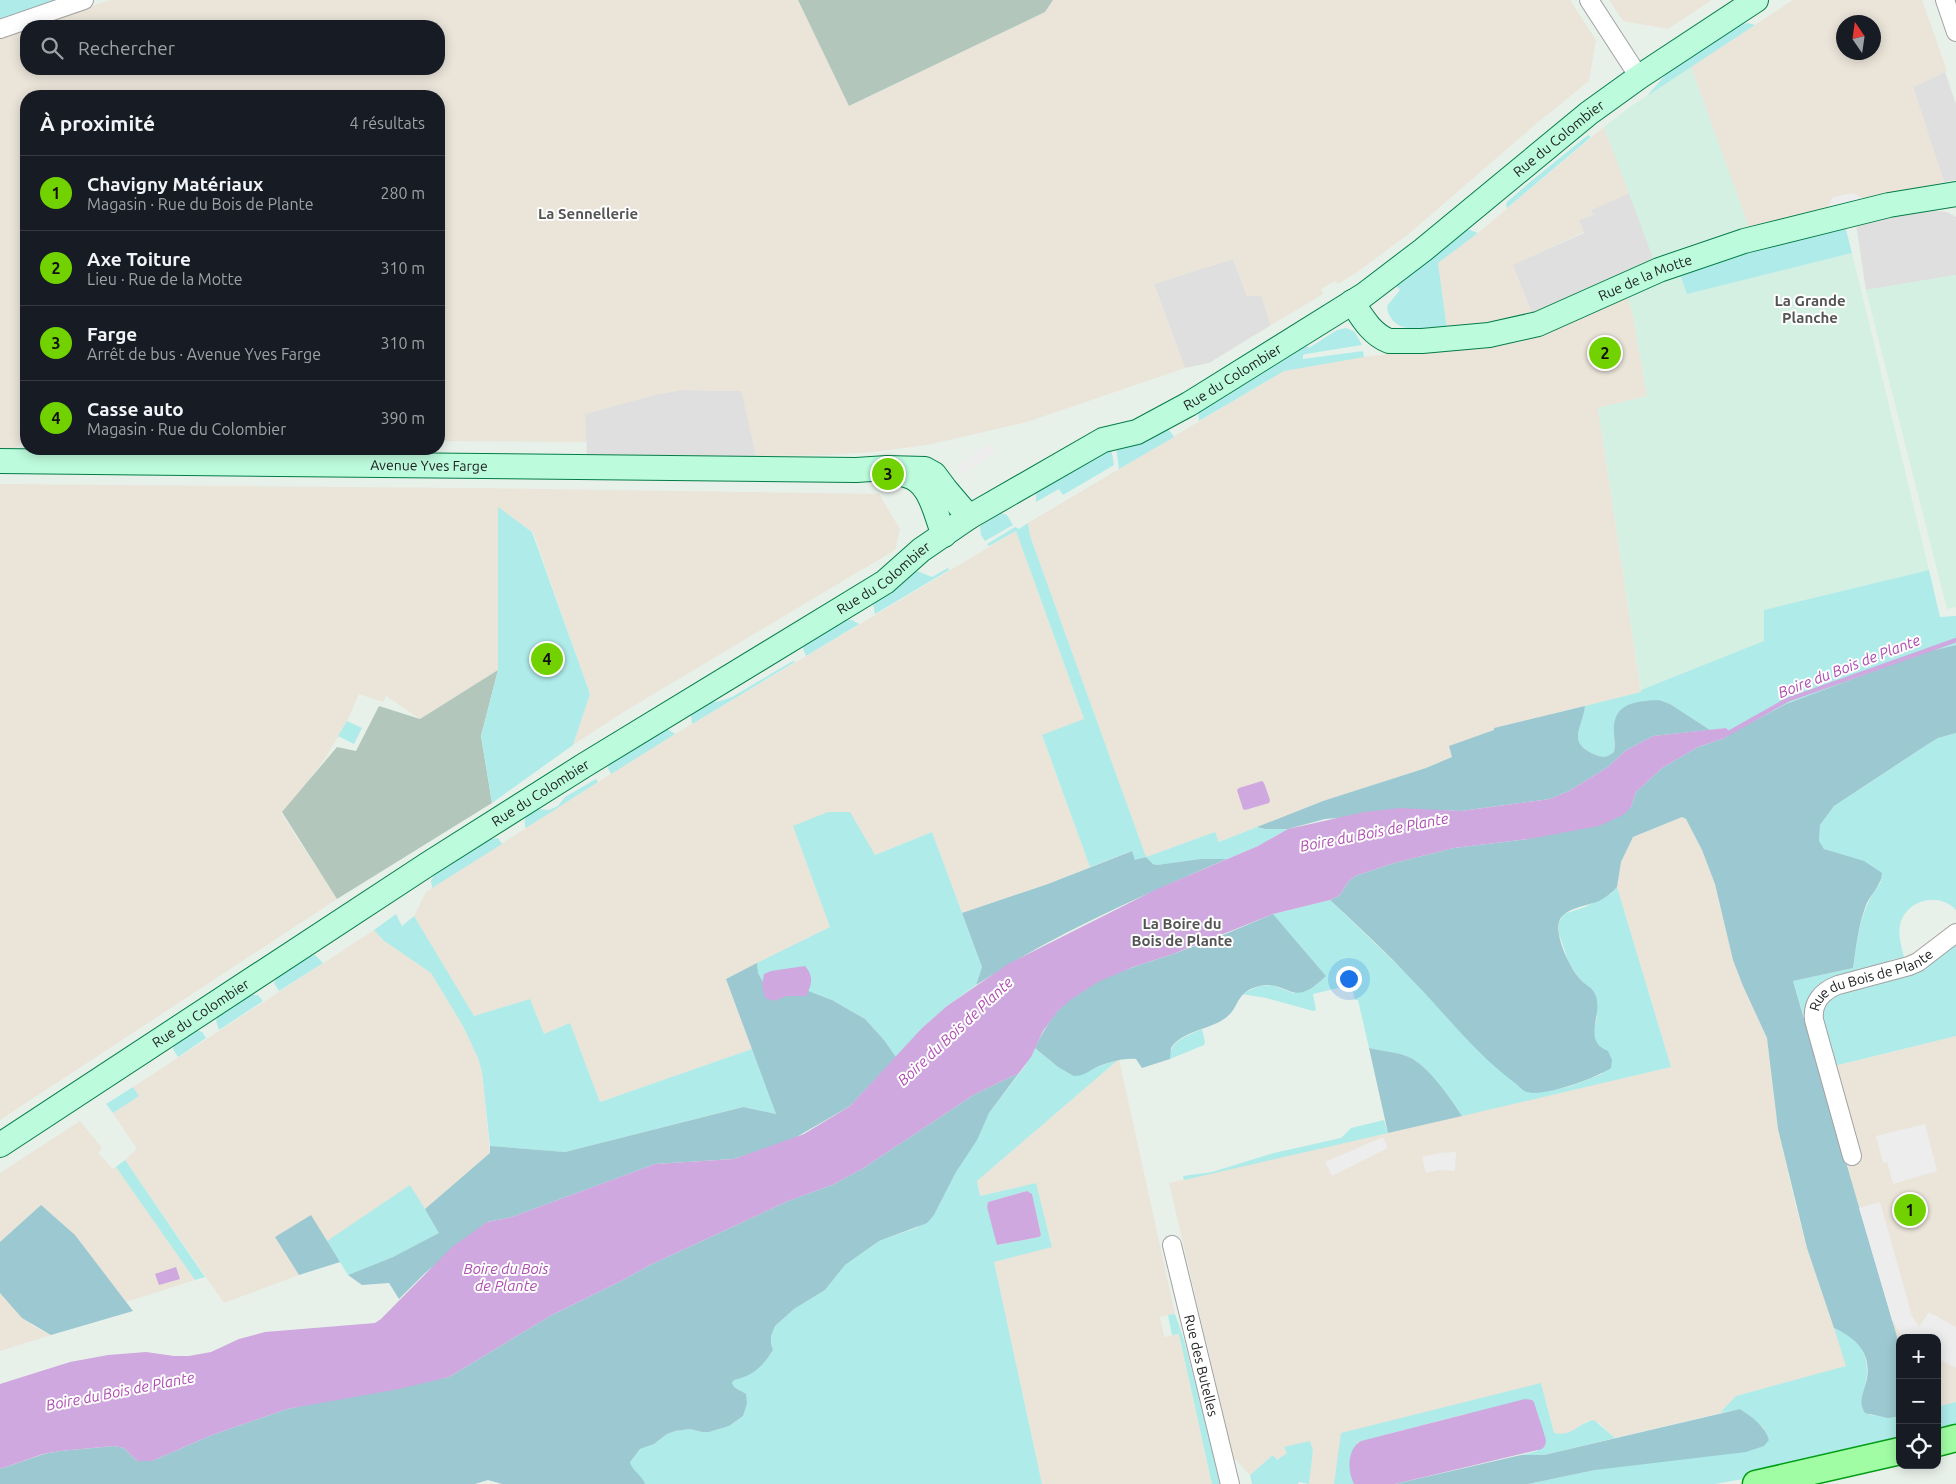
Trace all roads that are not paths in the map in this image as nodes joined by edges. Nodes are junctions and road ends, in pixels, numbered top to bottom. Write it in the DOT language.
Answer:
graph roads {
  1 [pos="84,0"];
  2 [pos="1589,0"];
  3 [pos="1756,0"];
  4 [pos="1945,0"];
  5 [pos="26,20"];
  6 [pos="20,22"];
  7 [pos="0,29"];
  8 [pos="1956,32"];
  9 [pos="1639,77"];
  10 [pos="1956,194"];
  11 [pos="1358,298"];
  12 [pos="0,461"];
  13 [pos="856,470"];
  14 [pos="969,517"];
  15 [pos="944,535"];
  16 [pos="1956,933"];
  17 [pos="0,1145"];
  18 [pos="1852,1156"];
  19 [pos="1172,1246"];
  20 [pos="1956,1438"];
  21 [pos="1941,1442"];
  22 [pos="1896,1452"];
  23 [pos="1230,1484"];
  24 [pos="1756,1484"];
  1 -- 5 [label="street"];
  2 -- 9 [label="street"];
  3 -- 9 [label="main road, Rue du Colombier"];
  4 -- 8 [label="street"];
  6 -- 7 [label="street"];
  9 -- 11 [label="main road, Rue du Colombier"];
  10 -- 11 [label="main road, Rue de la Motte"];
  11 -- 14 [label="main road, Rue du Colombier"];
  12 -- 13 [label="main road, Avenue Yves Farge"];
  13 -- 14 [label="main road, Avenue Yves Farge"];
  13 -- 15 [label="main road, Avenue Yves Farge"];
  14 -- 15 [label="main road, Rue du Colombier"];
  15 -- 17 [label="main road, Rue du Colombier"];
  16 -- 18 [label="street, Rue du Bois de Plante"];
  19 -- 23 [label="street, Rue des Butelles"];
  20 -- 21 [label="main road"];
  22 -- 24 [label="main road"];
}
